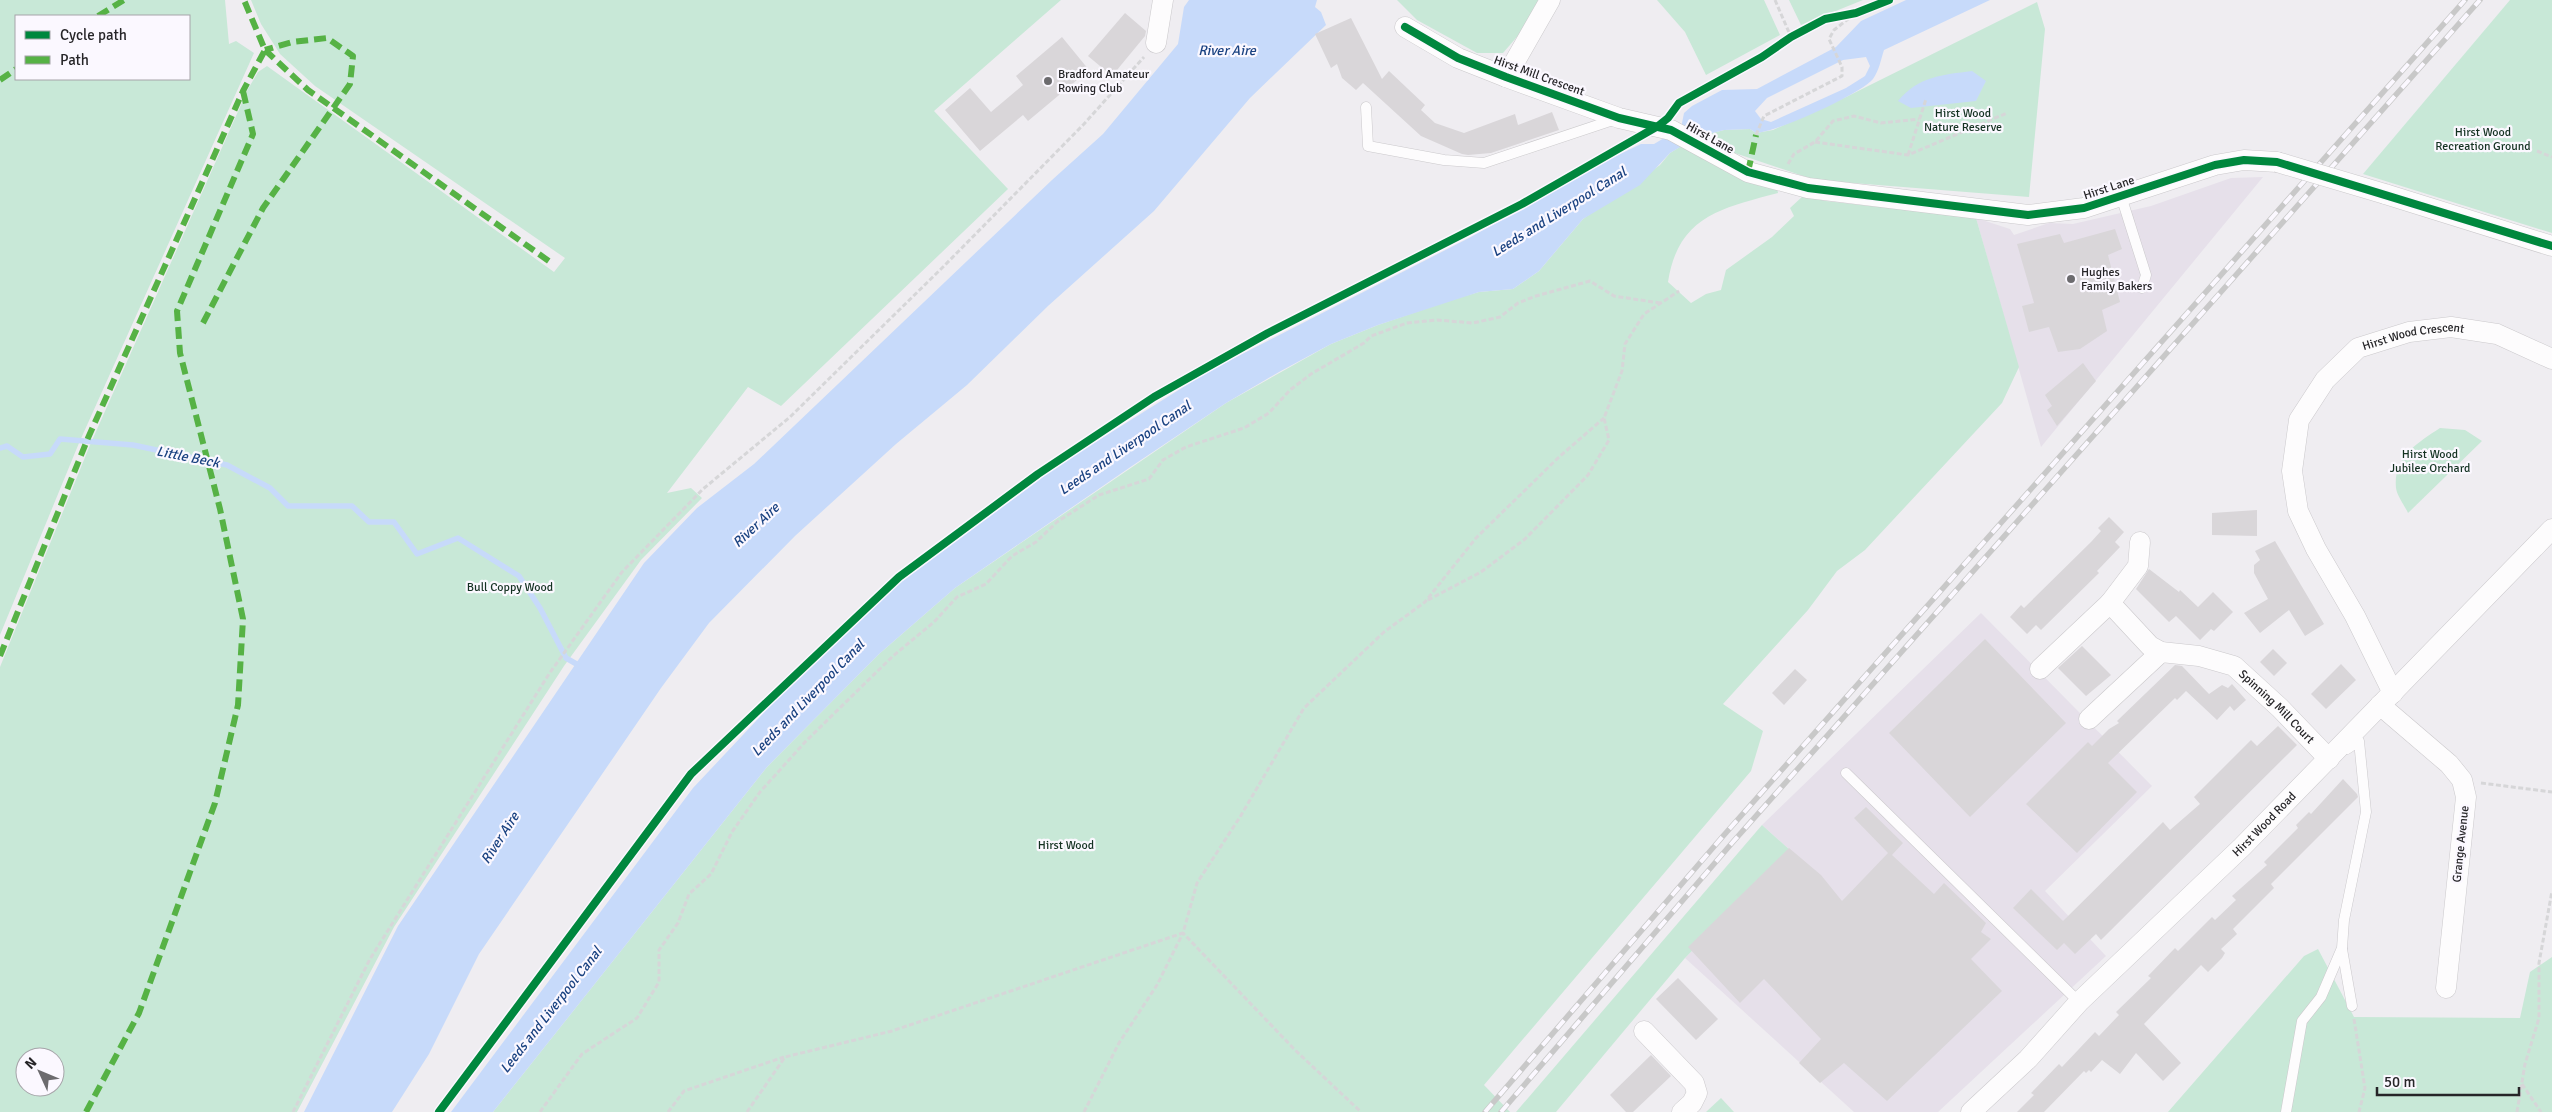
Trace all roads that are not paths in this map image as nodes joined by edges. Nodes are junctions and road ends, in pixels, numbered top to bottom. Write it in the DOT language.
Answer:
graph roads {
  1 [pos="1163,0"];
  2 [pos="1550,0"];
  3 [pos="1405,27"];
  4 [pos="1156,43"];
  5 [pos="1506,77"];
  6 [pos="1366,107"];
  7 [pos="1619,118"];
  8 [pos="1671,130"];
  9 [pos="2121,196"];
  10 [pos="2552,246"];
  11 [pos="2142,288"];
  12 [pos="2552,359"];
  13 [pos="2552,529"];
  14 [pos="2140,542"];
  15 [pos="2110,603"];
  16 [pos="2161,652"];
  17 [pos="2040,669"];
  18 [pos="2387,699"];
  19 [pos="2089,719"];
  20 [pos="2324,763"];
  21 [pos="1846,773"];
  22 [pos="2342,948"];
  23 [pos="2446,988"];
  24 [pos="2079,1002"];
  25 [pos="2352,1006"];
  26 [pos="1644,1031"];
  27 [pos="1682,1112"];
  28 [pos="1971,1112"];
  29 [pos="2286,1112"];
  1 -- 4 [label="street"];
  2 -- 5 [label="street"];
  3 -- 5 [label="street, Hirst Mill Crescent"];
  5 -- 7 [label="street, Hirst Mill Crescent"];
  6 -- 7 [label="lane"];
  7 -- 8 [label="street, Hirst Mill Crescent"];
  8 -- 9 [label="street, Hirst Lane"];
  9 -- 10 [label="street, Hirst Lane, bridge"];
  9 -- 11 [label="lane"];
  12 -- 18 [label="street, Hirst Wood Crescent"];
  13 -- 18 [label="street, Hirst Wood Road"];
  14 -- 15 [label="street"];
  15 -- 16 [label="street"];
  15 -- 17 [label="street"];
  16 -- 19 [label="street"];
  16 -- 20 [label="street, Spinning Mill Court"];
  18 -- 20 [label="street, Hirst Wood Road"];
  18 -- 23 [label="street, Grange Avenue"];
  20 -- 22 [label="lane"];
  20 -- 24 [label="street, Hirst Wood Road"];
  21 -- 24 [label="lane"];
  22 -- 25 [label="lane"];
  22 -- 29 [label="lane"];
  24 -- 28 [label="street, Hirst Wood Road"];
  26 -- 27 [label="street"];
}
